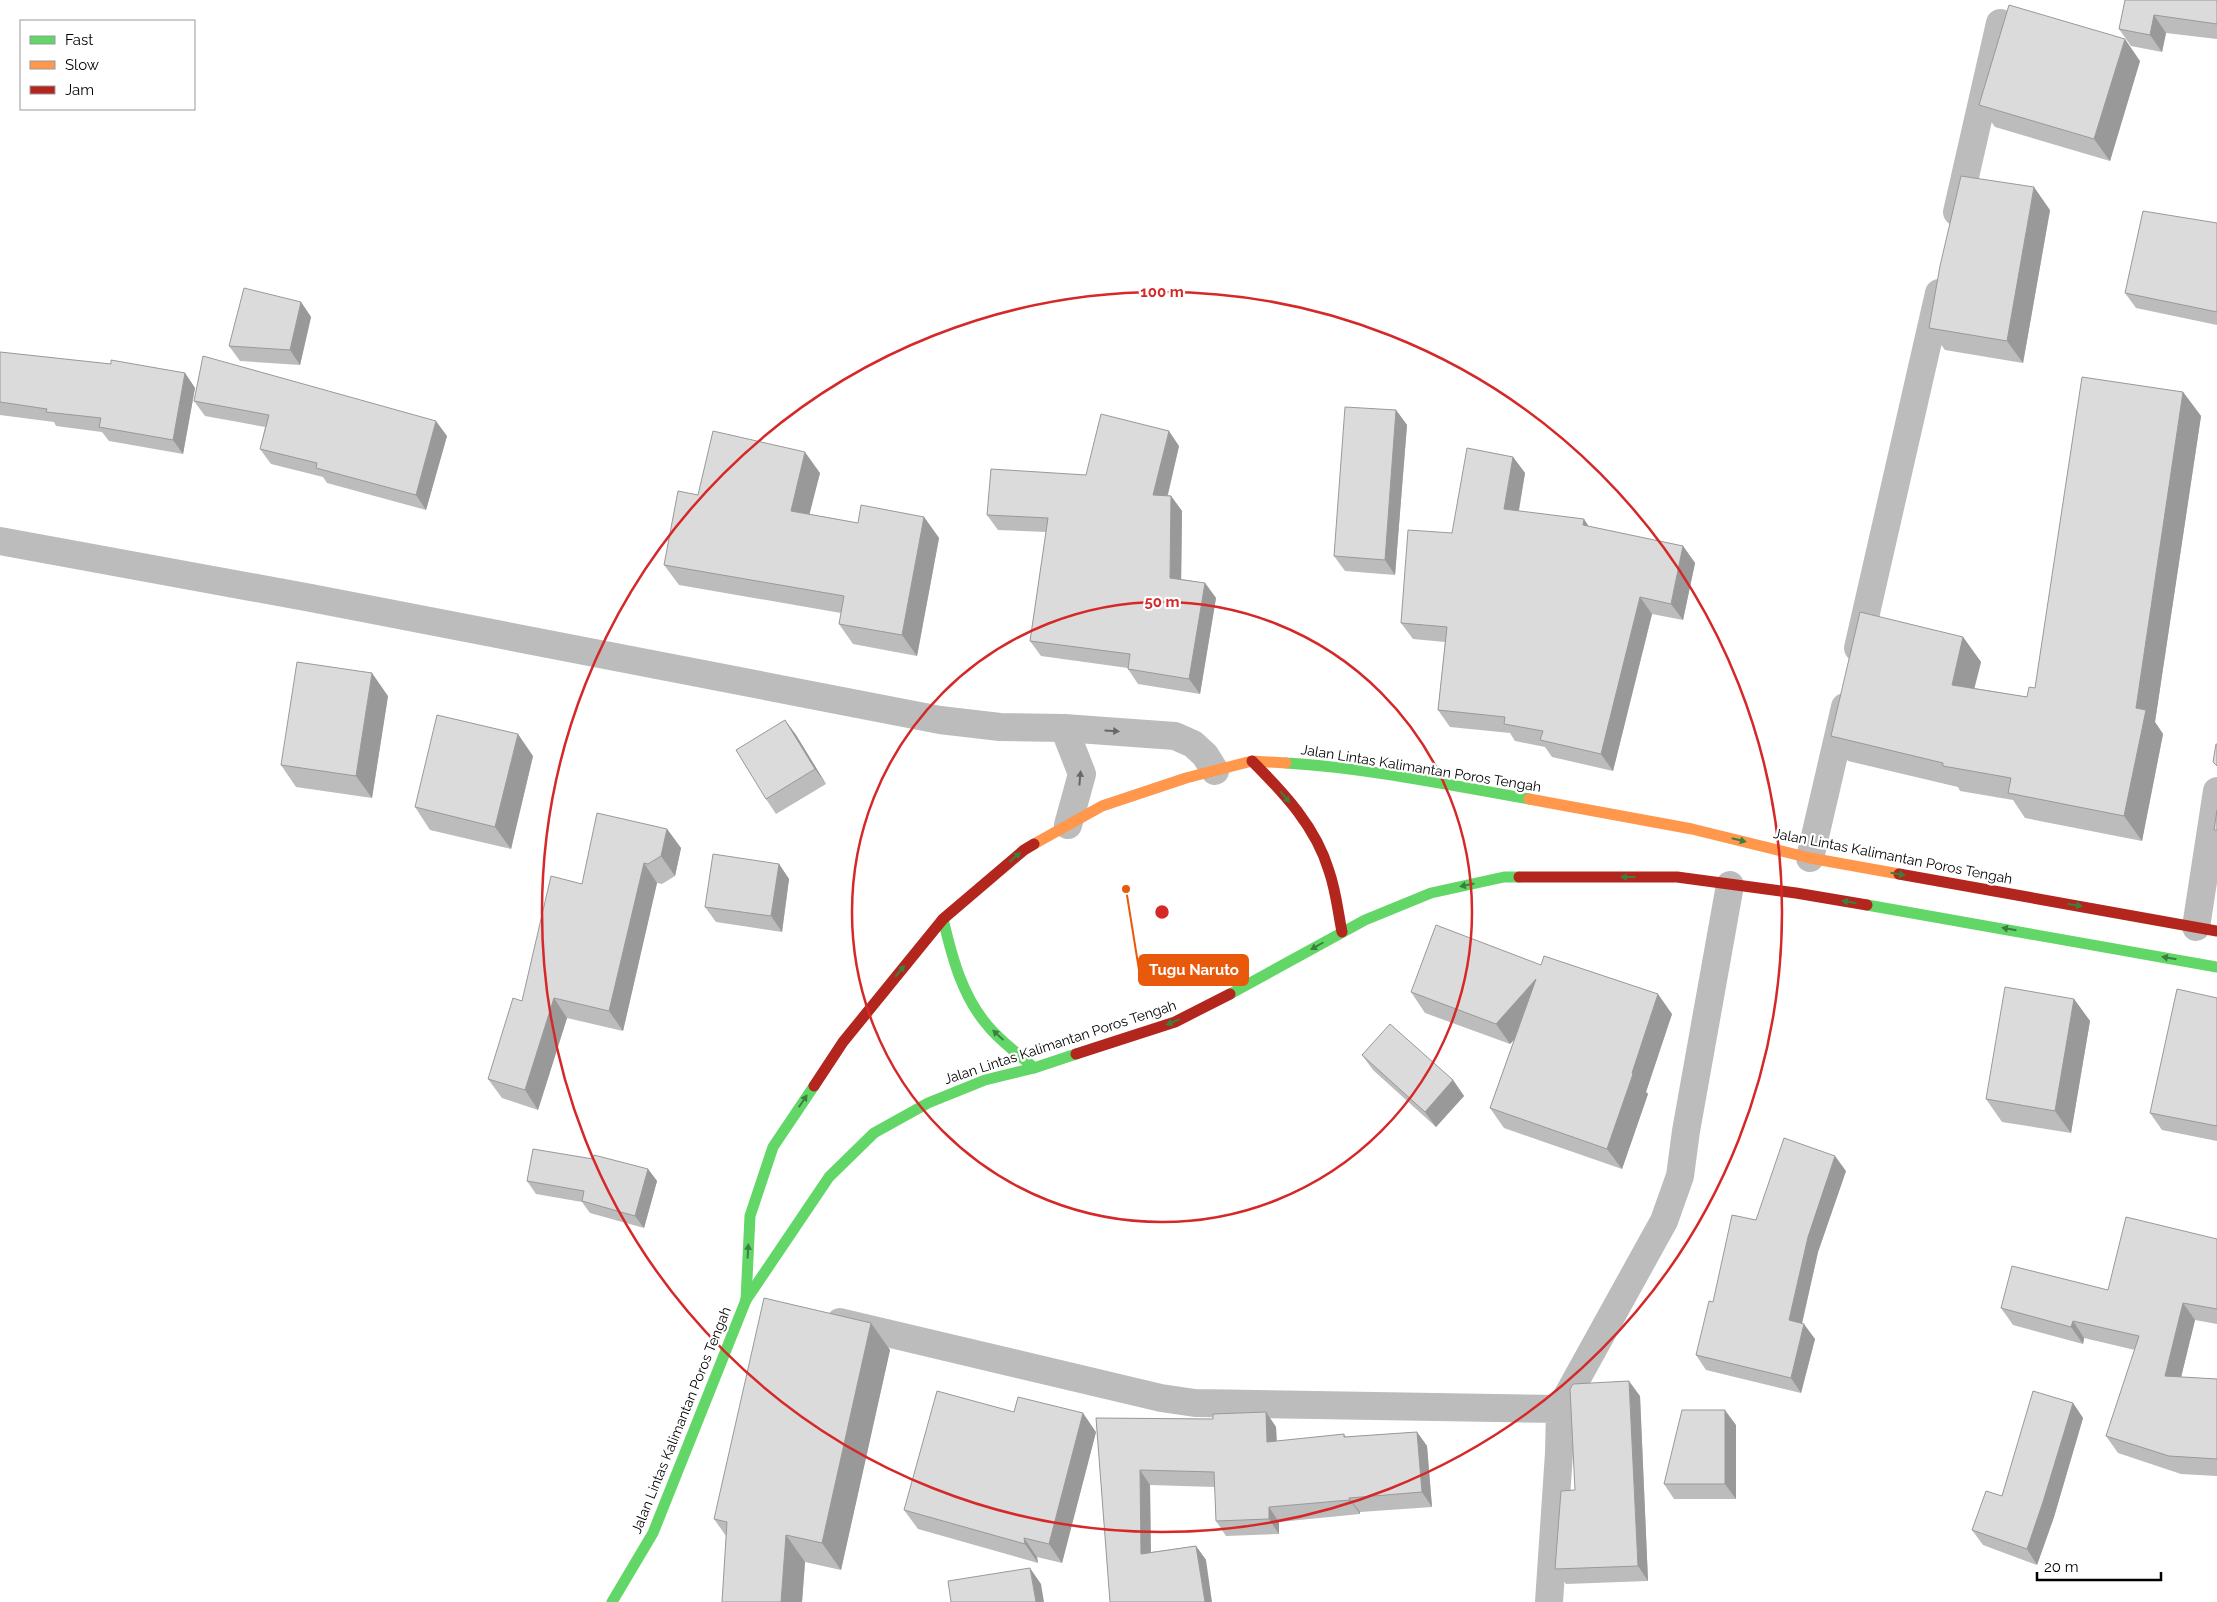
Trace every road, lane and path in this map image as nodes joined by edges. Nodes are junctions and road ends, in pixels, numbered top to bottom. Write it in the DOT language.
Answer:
graph roads {
  1 [pos="2000,24"];
  2 [pos="1952,237"];
  3 [pos="1945,266"];
  4 [pos="0,541"];
  5 [pos="1064,728"];
  6 [pos="1252,761"];
  7 [pos="1215,771"];
  8 [pos="2217,791"];
  9 [pos="1068,825"];
  10 [pos="1810,858"];
  11 [pos="1730,885"];
  12 [pos="943,919"];
  13 [pos="2206,929"];
  14 [pos="1342,932"];
  15 [pos="2217,967"];
  16 [pos="1034,1068"];
  17 [pos="746,1300"];
  18 [pos="775,1306"];
  19 [pos="814,1316"];
  20 [pos="1560,1409"];
  21 [pos="612,1602"];
  22 [pos="1549,1602"];
  1 -- 2 [label="street"];
  3 -- 10 [label="street"];
  4 -- 5 [label="street"];
  5 -- 7 [label="street, one-way"];
  9 -- 5 [label="street, one-way"];
  6 -- 7 [label="main road, Jalan Lintas Kalimantan Poros Tengah"];
  6 -- 10 [label="main road, Jalan Lintas Kalimantan Poros Tengah, one-way"];
  6 -- 14 [label="main road, one-way"];
  7 -- 9 [label="main road, Jalan Lintas Kalimantan Poros Tengah"];
  8 -- 13 [label="street"];
  12 -- 9 [label="main road, Jalan Lintas Kalimantan Poros Tengah, one-way"];
  10 -- 13 [label="main road, Jalan Lintas Kalimantan Poros Tengah, one-way"];
  11 -- 14 [label="main road, Jalan Lintas Kalimantan Poros Tengah, one-way"];
  15 -- 11 [label="main road, Jalan Lintas Kalimantan Poros Tengah, one-way"];
  11 -- 20 [label="street"];
  16 -- 12 [label="main road, one-way"];
  17 -- 12 [label="main road, Jalan Lintas Kalimantan Poros Tengah, one-way"];
  14 -- 16 [label="main road, Jalan Lintas Kalimantan Poros Tengah, one-way"];
  16 -- 17 [label="main road, Jalan Lintas Kalimantan Poros Tengah"];
  17 -- 18 [label="street"];
  17 -- 21 [label="main road, Jalan Lintas Kalimantan Poros Tengah"];
  19 -- 20 [label="street"];
  20 -- 22 [label="street"];
}
